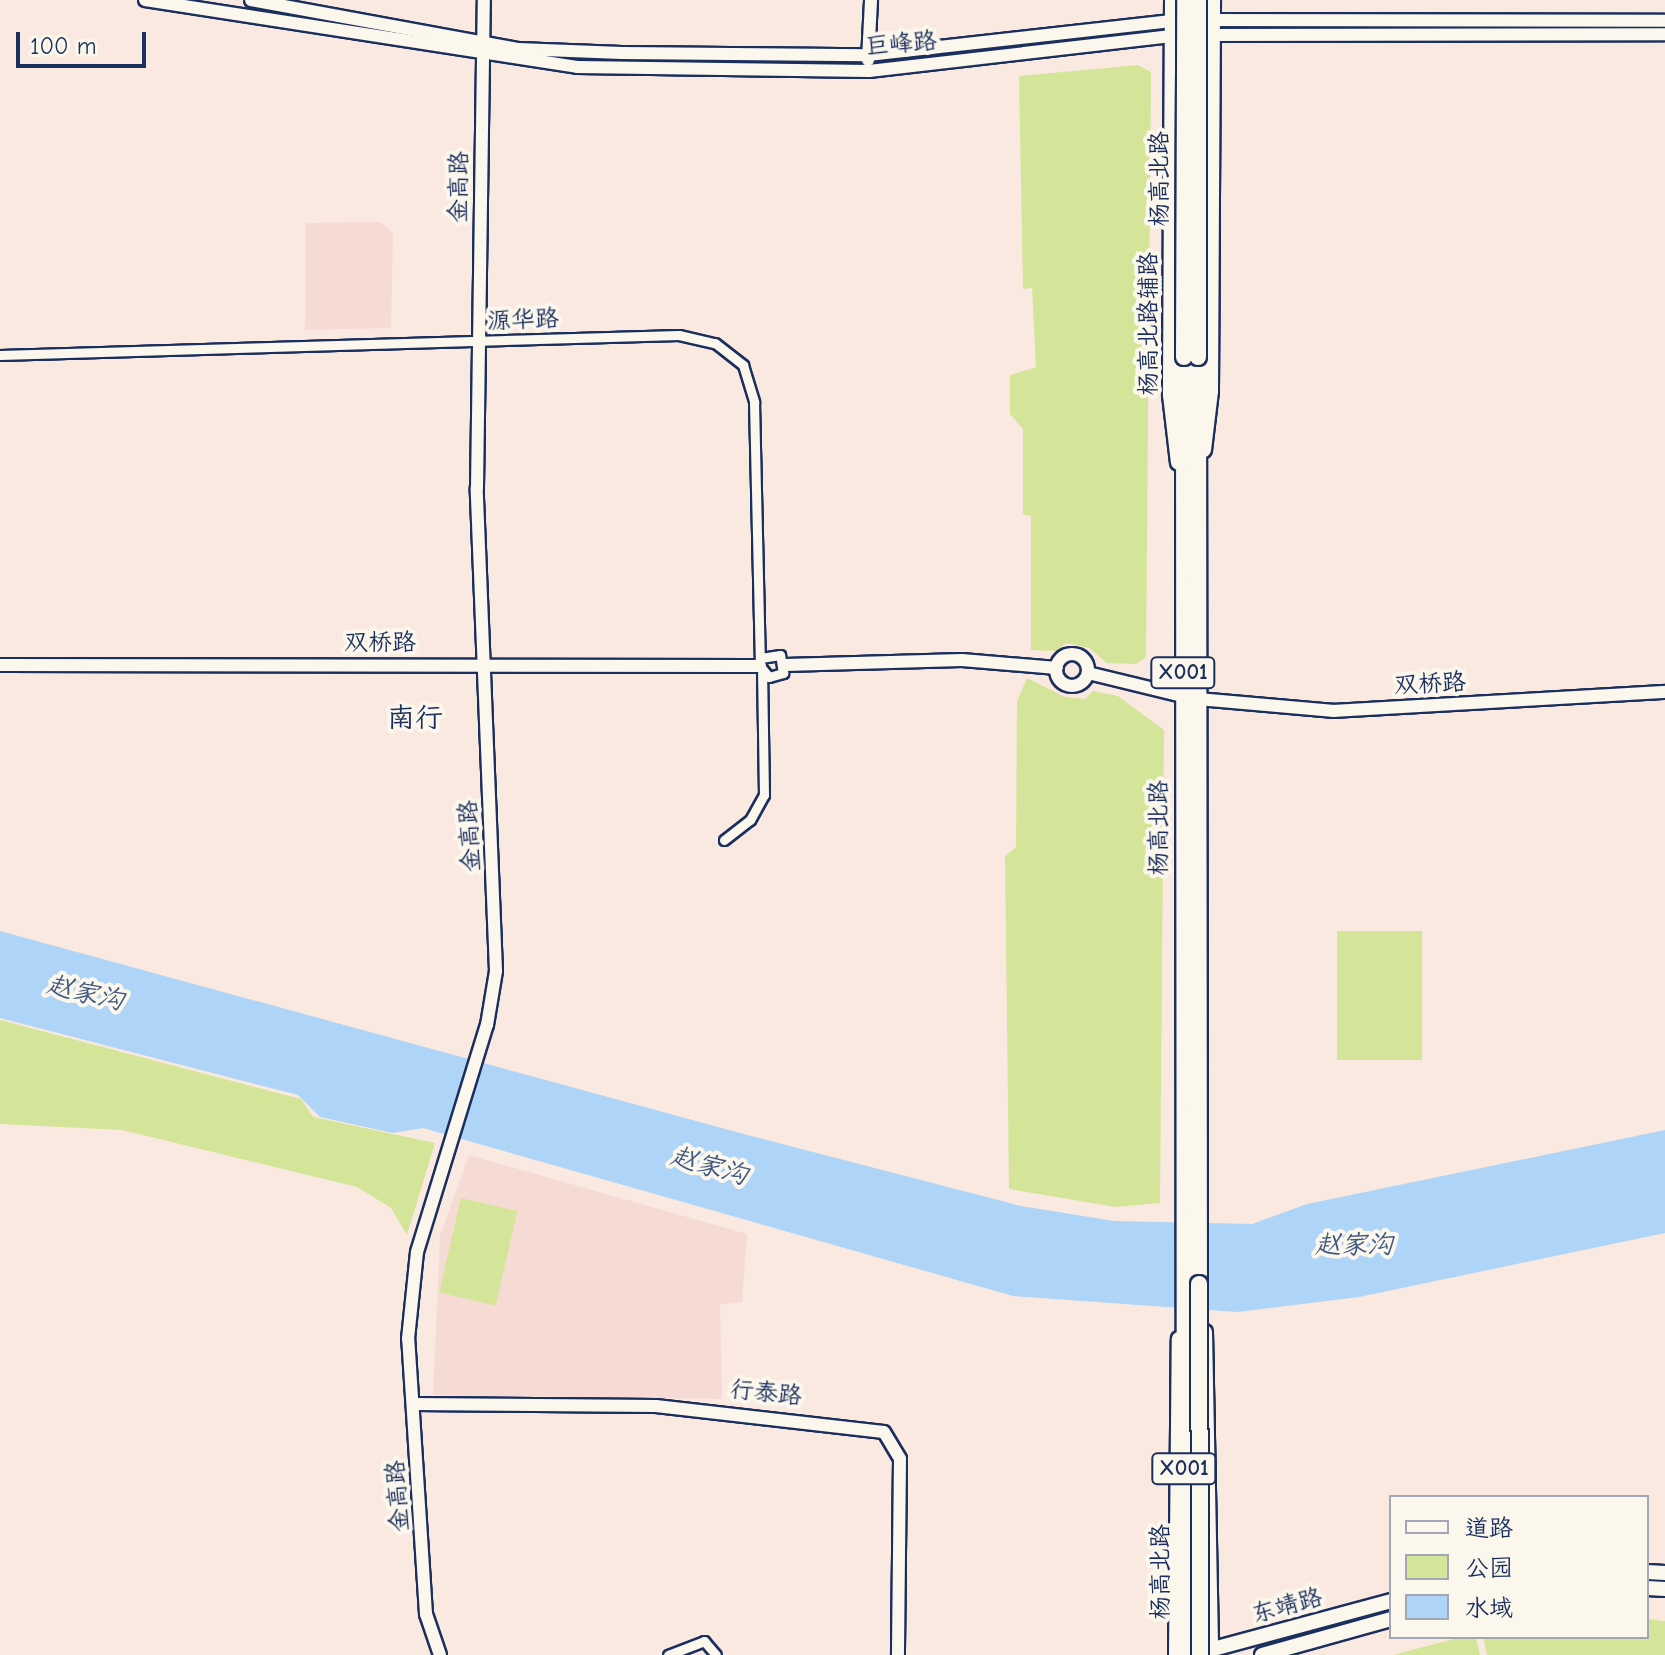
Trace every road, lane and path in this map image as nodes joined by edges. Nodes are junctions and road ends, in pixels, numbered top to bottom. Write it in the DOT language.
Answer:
graph roads {
  1 [pos="145,0"];
  2 [pos="251,0"];
  3 [pos="484,0"];
  4 [pos="871,0"];
  5 [pos="1172,0"];
  6 [pos="1185,0"];
  7 [pos="1198,0"];
  8 [pos="1213,0"];
  9 [pos="1172,20"];
  10 [pos="1665,21"];
  11 [pos="1213,28"];
  12 [pos="1665,34"];
  13 [pos="1172,36"];
  14 [pos="483,41"];
  15 [pos="868,55"];
  16 [pos="482,56"];
  17 [pos="869,71"];
  18 [pos="479,341"];
  19 [pos="0,355"];
  20 [pos="1191,357"];
  21 [pos="1190,503"];
  22 [pos="0,665"];
  23 [pos="483,665"];
  24 [pos="785,665"];
  25 [pos="761,666"];
  26 [pos="1057,668"];
  27 [pos="1088,673"];
  28 [pos="1665,692"];
  29 [pos="1190,698"];
  30 [pos="724,840"];
  31 [pos="1192,1283"];
  32 [pos="414,1404"];
  33 [pos="1389,1602"];
  34 [pos="1389,1620"];
  35 [pos="1207,1653"];
  36 [pos="440,1655"];
  37 [pos="668,1655"];
  38 [pos="716,1655"];
  39 [pos="897,1655"];
  40 [pos="1176,1655"];
  41 [pos="1185,1655"];
  42 [pos="1194,1655"];
  43 [pos="1262,1655"];
  1 -- 16 [label="main road, 巨峰路"];
  2 -- 14 [label="main road, 巨峰路"];
  3 -- 14 [label="main road, 金高路"];
  4 -- 15 [label="main road"];
  5 -- 9 [label="main road, 杨高北路辅路 / X001"];
  6 -- 20 [label="highway, 杨高北路 / X001, bridge"];
  7 -- 20 [label="highway, 杨高北路 / X001, bridge"];
  8 -- 11 [label="main road, X001"];
  9 -- 11 [label="main road, 巨峰路"];
  9 -- 13 [label="main road, 杨高北路辅路 / X001"];
  9 -- 15 [label="main road, 巨峰路"];
  10 -- 11 [label="main road, 巨峰路"];
  11 -- 12 [label="main road, 巨峰路"];
  11 -- 13 [label="main road, 巨峰路"];
  11 -- 21 [label="main road, X001"];
  13 -- 17 [label="main road, 巨峰路"];
  13 -- 21 [label="main road, 杨高北路辅路 / X001"];
  14 -- 15 [label="main road, 巨峰路"];
  14 -- 16 [label="main road, 金高路"];
  15 -- 17 [label="main road"];
  16 -- 17 [label="main road, 巨峰路"];
  16 -- 18 [label="main road, 金高路"];
  18 -- 19 [label="street, 源华路"];
  18 -- 23 [label="main road, 金高路"];
  18 -- 25 [label="street, 源华路"];
  20 -- 21 [label="highway, 杨高北路 / X001"];
  21 -- 29 [label="highway, 杨高北路 / X001"];
  22 -- 23 [label="main road, 双桥路"];
  23 -- 25 [label="main road, 双桥路"];
  23 -- 32 [label="main road, 金高路"];
  24 -- 25 [label="street"];
  24 -- 25 [label="street"];
  24 -- 26 [label="main road, 双桥路"];
  25 -- 30 [label="street, 源华路"];
  26 -- 27 [label="main road, 双桥路"];
  26 -- 27 [label="main road, 双桥路"];
  27 -- 29 [label="main road, 双桥路"];
  28 -- 29 [label="main road, 双桥路"];
  29 -- 31 [label="highway, 杨高北路 / X001"];
  31 -- 35 [label="highway, 杨高北路 / X001, bridge"];
  31 -- 35 [label="main road, X001, bridge"];
  31 -- 40 [label="main road, X001"];
  31 -- 41 [label="highway, 杨高北路 / X001"];
  32 -- 36 [label="main road, 金高路"];
  32 -- 39 [label="main road, 行泰路"];
  33 -- 35 [label="main road, 东靖路"];
  34 -- 43 [label="main road, 东靖路"];
  35 -- 42 [label="main road, 东靖路"];
  37 -- 38 [label="street"];
}
